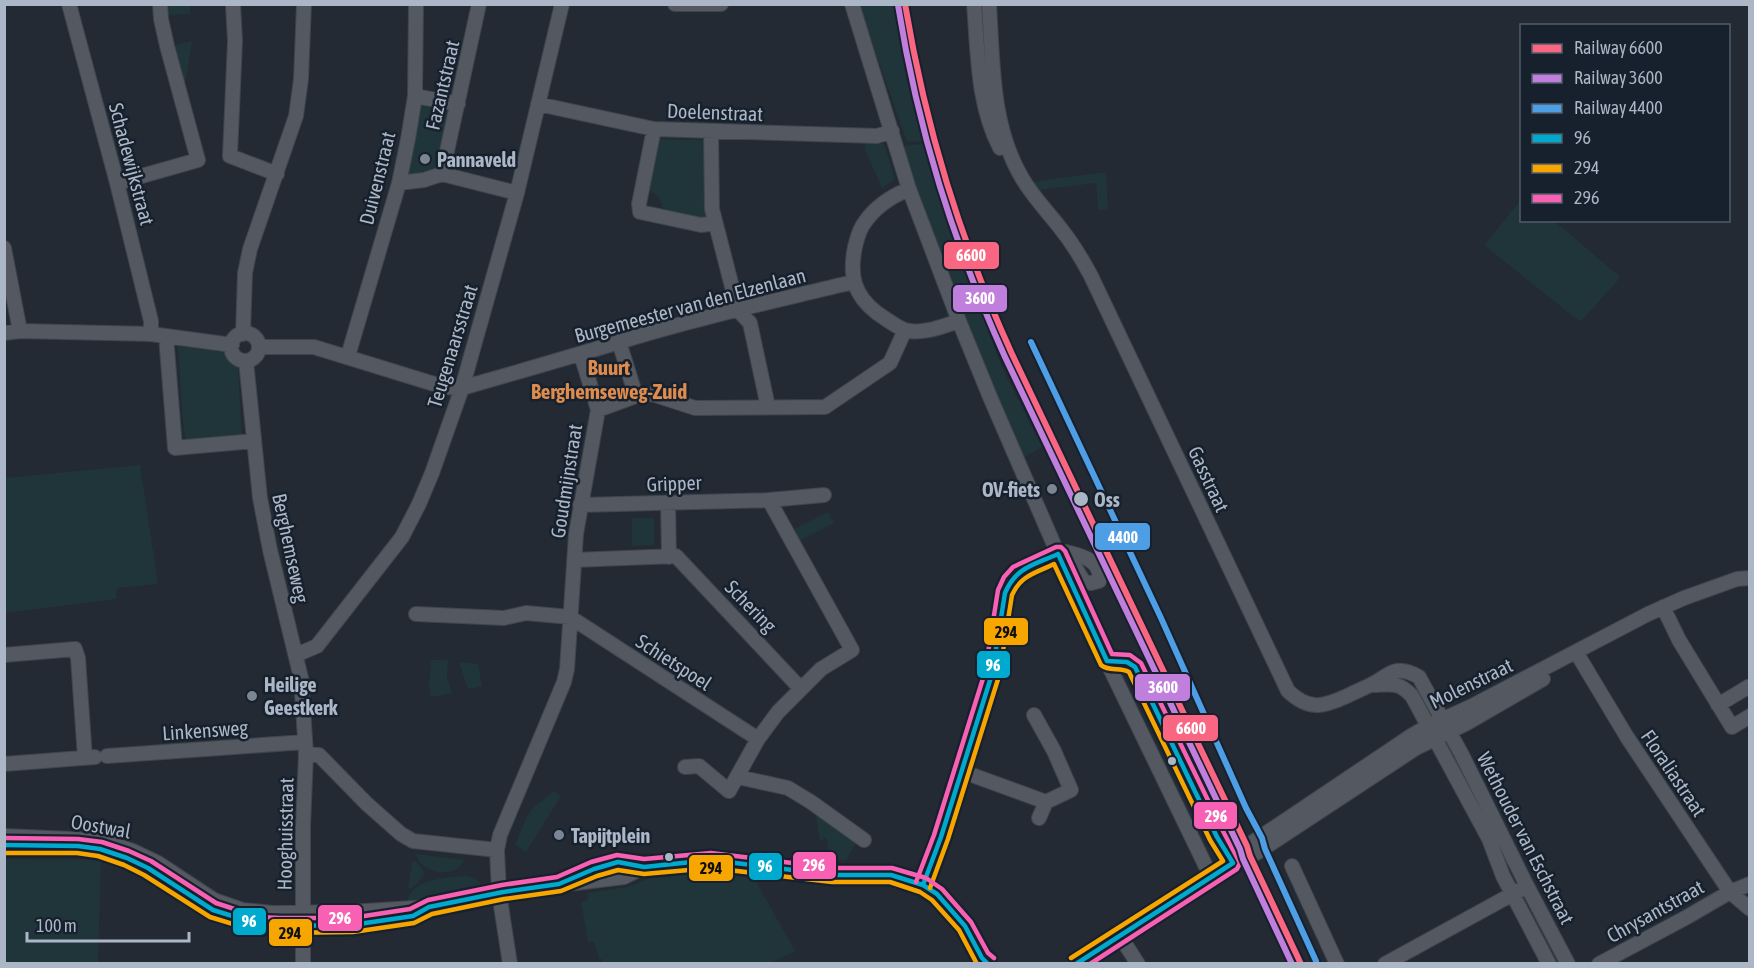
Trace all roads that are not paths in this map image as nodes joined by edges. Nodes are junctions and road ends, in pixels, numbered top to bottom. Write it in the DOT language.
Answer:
graph roads {
  1 [pos="69,4"];
  2 [pos="160,4"];
  3 [pos="233,4"];
  4 [pos="304,4"];
  5 [pos="416,4"];
  6 [pos="479,4"];
  7 [pos="562,4"];
  8 [pos="675,4"];
  9 [pos="721,4"];
  10 [pos="852,4"];
  11 [pos="974,4"];
  12 [pos="989,4"];
  13 [pos="986,74"];
  14 [pos="415,96"];
  15 [pos="458,104"];
  16 [pos="538,104"];
  17 [pos="654,129"];
  18 [pos="892,131"];
  19 [pos="711,132"];
  20 [pos="277,174"];
  21 [pos="442,174"];
  22 [pos="117,183"];
  23 [pos="399,183"];
  24 [pos="909,189"];
  25 [pos="517,193"];
  26 [pos="715,223"];
  27 [pos="4,248"];
  28 [pos="853,282"];
  29 [pos="738,310"];
  30 [pos="959,321"];
  31 [pos="905,330"];
  32 [pos="20,331"];
  33 [pos="4,333"];
  34 [pos="152,334"];
  35 [pos="243,334"];
  36 [pos="166,336"];
  37 [pos="620,342"];
  38 [pos="232,345"];
  39 [pos="259,347"];
  40 [pos="581,355"];
  41 [pos="348,356"];
  42 [pos="246,361"];
  43 [pos="462,388"];
  44 [pos="636,396"];
  45 [pos="768,407"];
  46 [pos="598,410"];
  47 [pos="254,441"];
  48 [pos="824,495"];
  49 [pos="769,500"];
  50 [pos="668,503"];
  51 [pos="580,505"];
  52 [pos="1062,553"];
  53 [pos="669,557"];
  54 [pos="574,560"];
  55 [pos="1749,578"];
  56 [pos="1665,611"];
  57 [pos="416,614"];
  58 [pos="570,617"];
  59 [pos="4,655"];
  60 [pos="296,655"];
  61 [pos="1578,655"];
  62 [pos="1371,685"];
  63 [pos="801,689"];
  64 [pos="1749,689"];
  65 [pos="1718,705"];
  66 [pos="1034,715"];
  67 [pos="1749,716"];
  68 [pos="1445,725"];
  69 [pos="1432,732"];
  70 [pos="758,739"];
  71 [pos="306,748"];
  72 [pos="96,757"];
  73 [pos="4,764"];
  74 [pos="685,767"];
  75 [pos="961,771"];
  76 [pos="738,777"];
  77 [pos="1046,802"];
  78 [pos="1039,818"];
  79 [pos="4,836"];
  80 [pos="864,840"];
  81 [pos="4,845"];
  82 [pos="497,850"];
  83 [pos="1293,866"];
  84 [pos="1211,877"];
  85 [pos="180,883"];
  86 [pos="1749,884"];
  87 [pos="923,885"];
  88 [pos="1527,886"];
  89 [pos="1730,892"];
  90 [pos="499,893"];
  91 [pos="1513,894"];
  92 [pos="429,907"];
  93 [pos="1749,909"];
  94 [pos="303,912"];
  95 [pos="304,927"];
  96 [pos="1120,936"];
  97 [pos="985,962"];
  98 [pos="303,963"];
  99 [pos="510,963"];
  100 [pos="1075,963"];
  101 [pos="1138,963"];
  102 [pos="1337,963"];
  103 [pos="1385,963"];
  104 [pos="1549,963"];
  105 [pos="1568,963"];
  106 [pos="1599,963"];
  1 -- 22 [label="street, Schadewijkstraat"];
  2 -- 22 [label="street"];
  3 -- 20 [label="street"];
  4 -- 20 [label="street"];
  5 -- 14 [label="street, Duivenstraat"];
  6 -- 15 [label="street, Fazantstraat"];
  7 -- 16 [label="street, Teugenaarsstraat"];
  8 -- 9 [label="street"];
  10 -- 18 [label="street"];
  11 -- 13 [label="street, Gasstraat"];
  12 -- 13 [label="street, Gasstraat"];
  13 -- 62 [label="street, Gasstraat"];
  14 -- 15 [label="street"];
  14 -- 23 [label="street, Duivenstraat"];
  15 -- 21 [label="street, Fazantstraat"];
  16 -- 17 [label="street, Doelenstraat"];
  16 -- 25 [label="street, Teugenaarsstraat"];
  17 -- 19 [label="street, Doelenstraat"];
  17 -- 26 [label="street"];
  18 -- 19 [label="street, Doelenstraat"];
  18 -- 24 [label="street"];
  19 -- 26 [label="street"];
  20 -- 35 [label="street"];
  21 -- 23 [label="street"];
  21 -- 25 [label="street"];
  22 -- 34 [label="street, Schadewijkstraat"];
  23 -- 41 [label="street, Duivenstraat"];
  24 -- 28 [label="street"];
  24 -- 30 [label="street"];
  25 -- 43 [label="street, Teugenaarsstraat"];
  26 -- 29 [label="street"];
  27 -- 32 [label="street"];
  28 -- 29 [label="street, Burgemeester van den Elzenlaan"];
  28 -- 31 [label="street"];
  29 -- 37 [label="street, Burgemeester van den Elzenlaan"];
  29 -- 45 [label="street"];
  30 -- 31 [label="street"];
  30 -- 52 [label="street"];
  31 -- 45 [label="street"];
  32 -- 33 [label="street"];
  32 -- 34 [label="street"];
  34 -- 36 [label="street"];
  35 -- 38 [label="street"];
  35 -- 39 [label="street"];
  36 -- 38 [label="street"];
  36 -- 47 [label="street"];
  37 -- 40 [label="street, Burgemeester van den Elzenlaan"];
  37 -- 44 [label="street"];
  38 -- 42 [label="street"];
  39 -- 41 [label="street, Burgemeester van den Elzenlaan"];
  39 -- 42 [label="street"];
  40 -- 43 [label="street, Burgemeester van den Elzenlaan"];
  40 -- 46 [label="street, Goudmijnstraat"];
  41 -- 43 [label="street, Burgemeester van den Elzenlaan"];
  42 -- 47 [label="street, Berghemseweg"];
  43 -- 60 [label="street, Teugenaarsstraat"];
  44 -- 45 [label="street"];
  44 -- 46 [label="street"];
  46 -- 51 [label="street, Goudmijnstraat"];
  47 -- 60 [label="street, Berghemseweg"];
  48 -- 49 [label="street, Gripper"];
  49 -- 50 [label="street, Gripper"];
  49 -- 63 [label="street"];
  50 -- 51 [label="street, Gripper"];
  50 -- 53 [label="street"];
  51 -- 54 [label="street, Goudmijnstraat"];
  52 -- 75 [label="street"];
  52 -- 84 [label="street"];
  53 -- 54 [label="street"];
  53 -- 63 [label="street, Schering"];
  54 -- 58 [label="street, Goudmijnstraat"];
  55 -- 56 [label="street, Molenstraat"];
  56 -- 61 [label="street, Molenstraat"];
  56 -- 65 [label="street"];
  57 -- 58 [label="street"];
  58 -- 70 [label="street, Schietspoel"];
  58 -- 82 [label="street, Goudmijnstraat"];
  59 -- 72 [label="street"];
  60 -- 71 [label="street, Berghemseweg"];
  61 -- 68 [label="street, Molenstraat"];
  61 -- 89 [label="street, Floraliastraat"];
  62 -- 68 [label="street, Gasstraat"];
  62 -- 69 [label="street, Gasstraat"];
  63 -- 70 [label="street"];
  64 -- 65 [label="street"];
  65 -- 67 [label="street"];
  66 -- 77 [label="street"];
  68 -- 69 [label="street, Molenstraat"];
  68 -- 88 [label="street, Wethouder van Eschstraat"];
  69 -- 84 [label="street, Molenstraat"];
  69 -- 91 [label="street, Wethouder van Eschstraat"];
  70 -- 76 [label="street"];
  71 -- 72 [label="street, Linkensweg"];
  71 -- 82 [label="street"];
  71 -- 94 [label="street, Hooghuisstraat"];
  72 -- 73 [label="street, Linkensweg"];
  74 -- 76 [label="street"];
  75 -- 77 [label="street"];
  75 -- 87 [label="street"];
  76 -- 80 [label="street"];
  77 -- 78 [label="street"];
  79 -- 85 [label="street, Oostwal"];
  81 -- 85 [label="street, Oostwal"];
  82 -- 90 [label="street, Goudmijnstraat"];
  83 -- 102 [label="street"];
  84 -- 96 [label="street, Molenstraat"];
  85 -- 94 [label="street, Oostwal"];
  85 -- 95 [label="street, Oostwal"];
  86 -- 89 [label="street, Chrysantstraat"];
  87 -- 90 [label="street, Oostwal"];
  87 -- 97 [label="street, Oostwal"];
  88 -- 91 [label="street"];
  88 -- 105 [label="street, Wethouder van Eschstraat"];
  89 -- 93 [label="street, Floraliastraat"];
  89 -- 106 [label="street, Chrysantstraat"];
  90 -- 92 [label="street, Oostwal"];
  90 -- 99 [label="street, Goudmijnstraat"];
  91 -- 103 [label="street"];
  91 -- 104 [label="street, Wethouder van Eschstraat"];
  92 -- 94 [label="street, Oostwal"];
  92 -- 95 [label="street, Oostwal"];
  94 -- 95 [label="street, Hooghuisstraat"];
  95 -- 98 [label="street, Hooghuisstraat"];
  96 -- 100 [label="street, Molenstraat"];
  96 -- 101 [label="street"];
}
